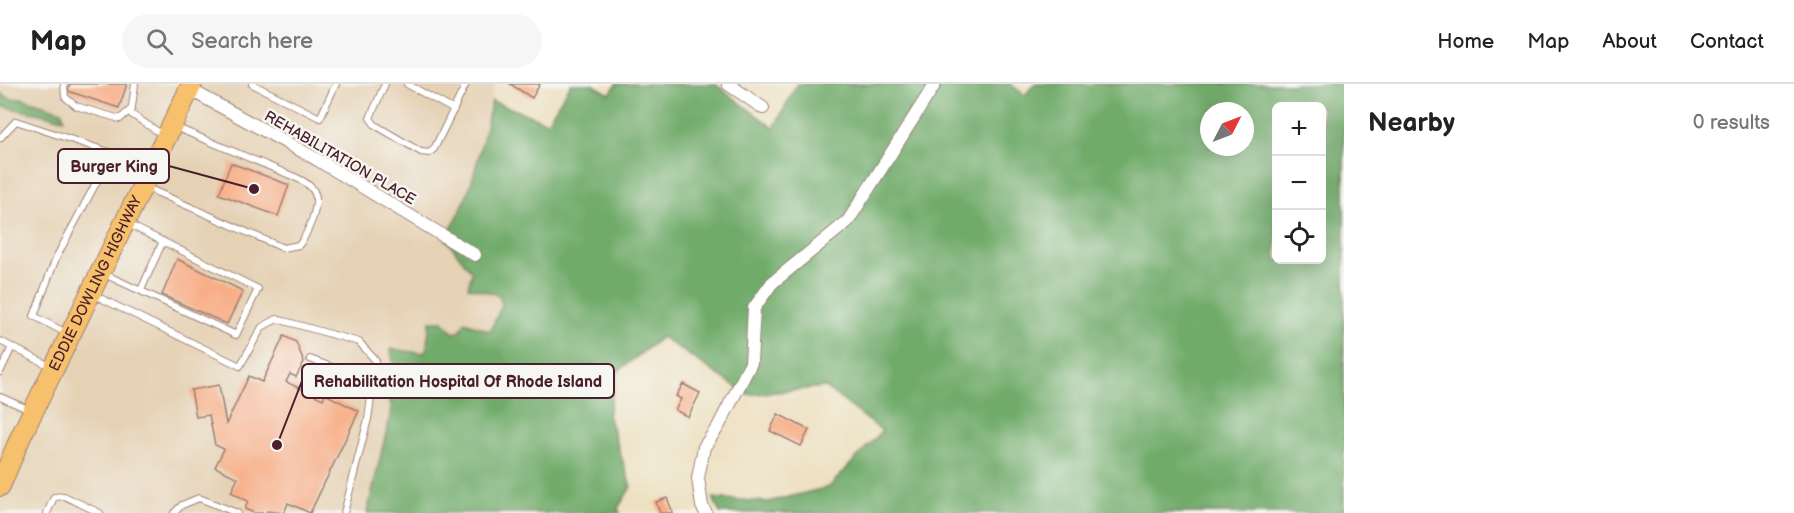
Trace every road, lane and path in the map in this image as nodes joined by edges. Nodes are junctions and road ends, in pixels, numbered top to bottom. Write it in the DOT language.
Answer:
graph roads {
  1 [pos="64,84"];
  2 [pos="135,84"];
  3 [pos="252,84"];
  4 [pos="336,84"];
  5 [pos="385,84"];
  6 [pos="407,84"];
  7 [pos="466,84"];
  8 [pos="728,84"];
  9 [pos="935,84"];
  10 [pos="190,87"];
  11 [pos="763,108"];
  12 [pos="130,110"];
  13 [pos="454,110"];
  14 [pos="169,131"];
  15 [pos="0,138"];
  16 [pos="112,153"];
  17 [pos="154,163"];
  18 [pos="142,186"];
  19 [pos="125,222"];
  20 [pos="163,241"];
  21 [pos="475,255"];
  22 [pos="102,272"];
  23 [pos="141,290"];
  24 [pos="91,294"];
  25 [pos="71,336"];
  26 [pos="0,341"];
  27 [pos="12,347"];
  28 [pos="310,359"];
  29 [pos="55,368"];
  30 [pos="0,372"];
  31 [pos="373,382"];
  32 [pos="0,397"];
  33 [pos="33,411"];
  34 [pos="0,486"];
  35 [pos="47,513"];
  36 [pos="100,513"];
  37 [pos="174,513"];
  38 [pos="237,513"];
  39 [pos="344,513"];
  40 [pos="706,513"];
  1 -- 12 [label="lane"];
  2 -- 12 [label="lane"];
  3 -- 4 [label="lane"];
  5 -- 13 [label="lane"];
  6 -- 13 [label="lane"];
  7 -- 13 [label="lane"];
  8 -- 11 [label="street"];
  9 -- 40 [label="street"];
  10 -- 14 [label="main road, EDDIE DOWLING HIGHWAY"];
  10 -- 21 [label="street, REHABILITATION PLACE"];
  12 -- 14 [label="lane"];
  14 -- 17 [label="main road, EDDIE DOWLING HIGHWAY"];
  14 -- 18 [label="lane"];
  15 -- 16 [label="lane"];
  16 -- 17 [label="lane"];
  16 -- 25 [label="lane"];
  17 -- 18 [label="main road, EDDIE DOWLING HIGHWAY"];
  18 -- 19 [label="main road, EDDIE DOWLING HIGHWAY"];
  19 -- 20 [label="lane"];
  19 -- 22 [label="main road, EDDIE DOWLING HIGHWAY"];
  20 -- 23 [label="lane"];
  20 -- 23 [label="lane"];
  22 -- 23 [label="lane"];
  22 -- 24 [label="main road, EDDIE DOWLING HIGHWAY"];
  24 -- 25 [label="main road, EDDIE DOWLING HIGHWAY"];
  24 -- 31 [label="lane"];
  25 -- 29 [label="main road, EDDIE DOWLING HIGHWAY"];
  26 -- 27 [label="lane"];
  27 -- 29 [label="lane"];
  27 -- 30 [label="lane"];
  28 -- 31 [label="lane"];
  29 -- 33 [label="main road, EDDIE DOWLING HIGHWAY"];
  31 -- 39 [label="lane"];
  32 -- 33 [label="lane"];
  33 -- 34 [label="main road, EDDIE DOWLING HIGHWAY"];
  35 -- 36 [label="lane"];
  37 -- 38 [label="lane"];
}
